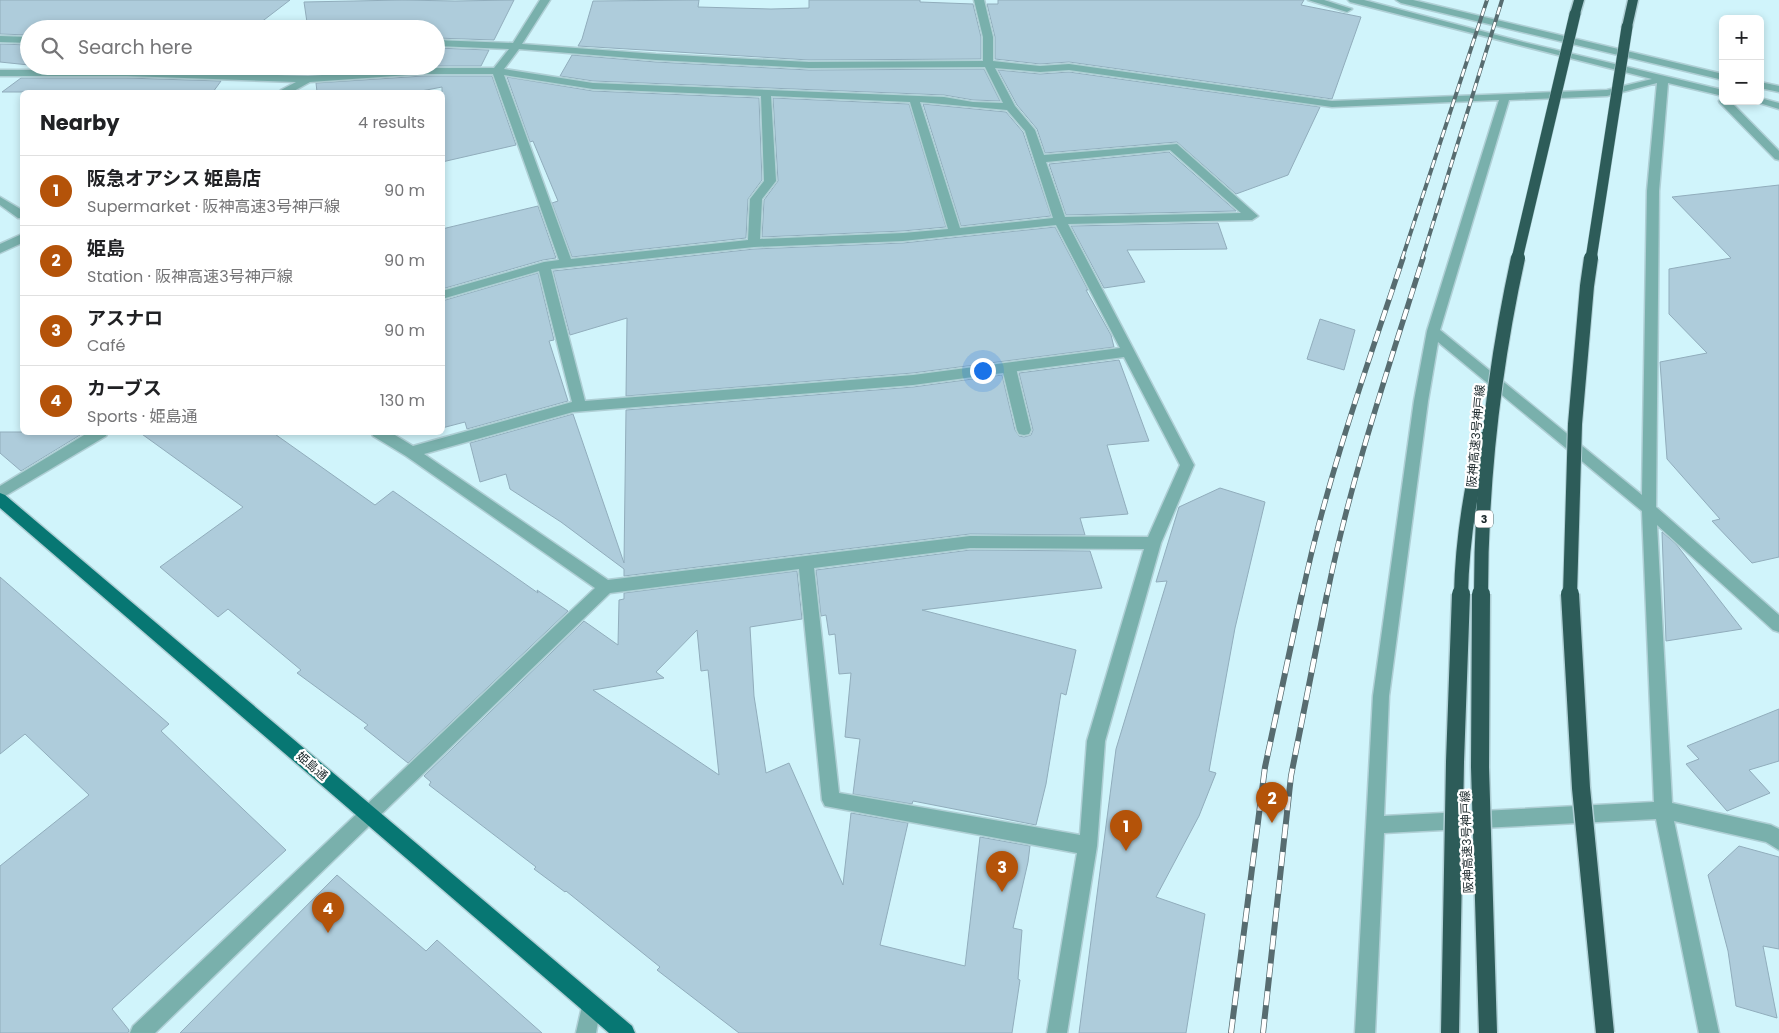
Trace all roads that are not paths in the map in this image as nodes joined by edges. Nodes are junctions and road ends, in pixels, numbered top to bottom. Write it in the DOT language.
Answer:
graph roads {
  1 [pos="545,0"];
  2 [pos="979,0"];
  3 [pos="1313,0"];
  4 [pos="1353,0"];
  5 [pos="1401,0"];
  6 [pos="1579,0"];
  7 [pos="1632,0"];
  8 [pos="1347,9"];
  9 [pos="0,38"];
  10 [pos="20,39"];
  11 [pos="445,43"];
  12 [pos="516,46"];
  13 [pos="988,64"];
  14 [pos="445,71"];
  15 [pos="497,71"];
  16 [pos="3,75"];
  17 [pos="20,75"];
  18 [pos="187,75"];
  19 [pos="366,75"];
  20 [pos="1719,76"];
  21 [pos="1663,78"];
  22 [pos="308,79"];
  23 [pos="1764,86"];
  24 [pos="1779,89"];
  25 [pos="289,90"];
  26 [pos="308,90"];
  27 [pos="1718,92"];
  28 [pos="766,93"];
  29 [pos="1505,97"];
  30 [pos="914,99"];
  31 [pos="1764,102"];
  32 [pos="1729,105"];
  33 [pos="1779,106"];
  34 [pos="1010,107"];
  35 [pos="1779,157"];
  36 [pos="1039,160"];
  37 [pos="0,200"];
  38 [pos="20,214"];
  39 [pos="1060,221"];
  40 [pos="955,232"];
  41 [pos="20,239"];
  42 [pos="754,243"];
  43 [pos="0,249"];
  44 [pos="566,262"];
  45 [pos="544,266"];
  46 [pos="445,294"];
  47 [pos="1433,331"];
  48 [pos="1128,352"];
  49 [pos="1009,368"];
  50 [pos="1493,396"];
  51 [pos="580,407"];
  52 [pos="1024,430"];
  53 [pos="96,435"];
  54 [pos="383,435"];
  55 [pos="411,452"];
  56 [pos="0,493"];
  57 [pos="0,499"];
  58 [pos="1649,509"];
  59 [pos="1153,543"];
  60 [pos="806,564"];
  61 [pos="606,587"];
  62 [pos="1773,613"];
  63 [pos="1779,626"];
  64 [pos="1663,810"];
  65 [pos="367,814"];
  66 [pos="1375,825"];
  67 [pos="1776,833"];
  68 [pos="1088,846"];
  69 [pos="591,1005"];
  70 [pos="140,1033"];
  71 [pos="586,1033"];
  72 [pos="625,1033"];
  73 [pos="1058,1033"];
  74 [pos="1366,1033"];
  75 [pos="1450,1033"];
  76 [pos="1488,1033"];
  77 [pos="1605,1033"];
  78 [pos="1709,1033"];
  1 -- 12 [label="street"];
  2 -- 13 [label="street"];
  3 -- 8 [label="street"];
  4 -- 21 [label="street"];
  5 -- 20 [label="street"];
  6 -- 50 [label="highway, 阪神高速3号神戸線 / 3, bridge"];
  7 -- 77 [label="highway, bridge"];
  9 -- 10 [label="street"];
  11 -- 12 [label="street"];
  12 -- 13 [label="street"];
  12 -- 15 [label="street"];
  13 -- 29 [label="street"];
  13 -- 34 [label="street"];
  14 -- 15 [label="street"];
  15 -- 28 [label="street"];
  15 -- 44 [label="street"];
  16 -- 17 [label="street"];
  18 -- 22 [label="street"];
  19 -- 22 [label="street"];
  21 -- 27 [label="street"];
  21 -- 29 [label="street"];
  21 -- 58 [label="street"];
  22 -- 25 [label="street"];
  22 -- 26 [label="street"];
  23 -- 24 [label="street"];
  28 -- 30 [label="street"];
  28 -- 42 [label="street"];
  29 -- 47 [label="street"];
  30 -- 34 [label="street"];
  30 -- 40 [label="street"];
  31 -- 33 [label="street"];
  32 -- 35 [label="street"];
  34 -- 36 [label="street"];
  36 -- 39 [label="street"];
  36 -- 39 [label="street"];
  37 -- 38 [label="street"];
  39 -- 40 [label="street"];
  39 -- 48 [label="street"];
  40 -- 42 [label="street"];
  41 -- 43 [label="street"];
  42 -- 44 [label="street"];
  44 -- 45 [label="street"];
  45 -- 46 [label="street"];
  45 -- 51 [label="street"];
  47 -- 58 [label="street"];
  47 -- 66 [label="street"];
  48 -- 49 [label="street"];
  48 -- 59 [label="street"];
  49 -- 51 [label="street"];
  49 -- 52 [label="street"];
  50 -- 75 [label="highway, 3, bridge"];
  50 -- 76 [label="highway, 阪神高速3号神戸線 / 3, bridge"];
  51 -- 55 [label="street"];
  53 -- 56 [label="street"];
  54 -- 55 [label="street"];
  55 -- 61 [label="street"];
  57 -- 65 [label="main road, 姫島通"];
  58 -- 62 [label="street"];
  58 -- 64 [label="street"];
  59 -- 60 [label="street"];
  59 -- 68 [label="street"];
  60 -- 61 [label="street"];
  60 -- 68 [label="street"];
  61 -- 65 [label="street"];
  62 -- 63 [label="street"];
  64 -- 66 [label="street"];
  64 -- 67 [label="street"];
  64 -- 78 [label="street"];
  65 -- 69 [label="main road, 姫島通"];
  65 -- 70 [label="street"];
  66 -- 74 [label="street"];
  68 -- 73 [label="street"];
  69 -- 71 [label="street"];
  69 -- 72 [label="main road, 姫島通"];
}
